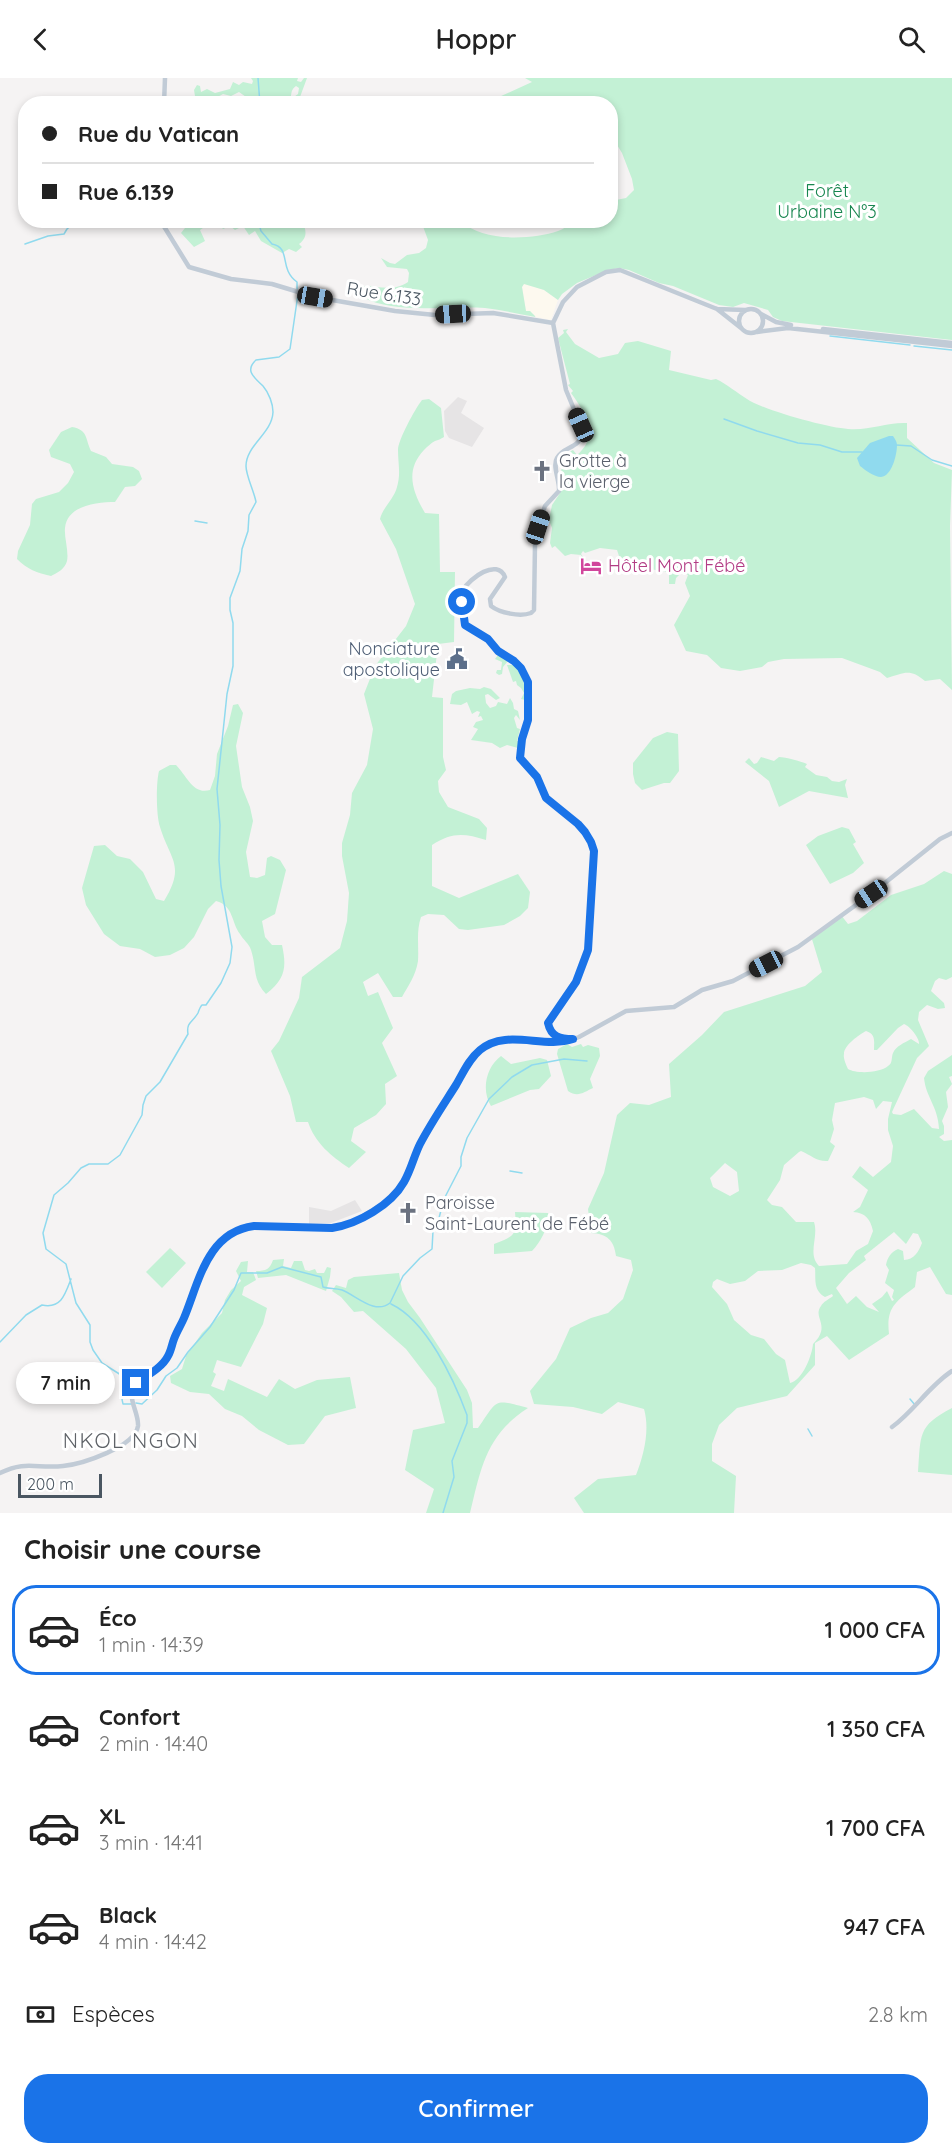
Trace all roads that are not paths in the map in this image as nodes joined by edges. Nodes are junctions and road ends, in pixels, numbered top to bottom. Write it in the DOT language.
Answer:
graph roads {
  1 [pos="165,78"];
  2 [pos="164,96"];
  3 [pos="165,228"];
  4 [pos="717,309"];
  5 [pos="746,310"];
  6 [pos="762,314"];
  7 [pos="553,323"];
  8 [pos="742,329"];
  9 [pos="757,332"];
  10 [pos="952,344"];
  11 [pos="952,833"];
  12 [pos="573,1039"];
  13 [pos="952,1371"];
  14 [pos="892,1427"];
  15 [pos="0,1473"];
  1 -- 2 [label="street"];
  3 -- 7 [label="street, Rue 6.133"];
  4 -- 5 [label="street"];
  4 -- 7 [label="street"];
  4 -- 8 [label="street"];
  5 -- 6 [label="street"];
  5 -- 8 [label="street"];
  6 -- 9 [label="street"];
  6 -- 10 [label="street"];
  7 -- 12 [label="street"];
  8 -- 9 [label="street"];
  9 -- 10 [label="street"];
  11 -- 12 [label="street"];
  12 -- 15 [label="street"];
  13 -- 14 [label="street"];
}
